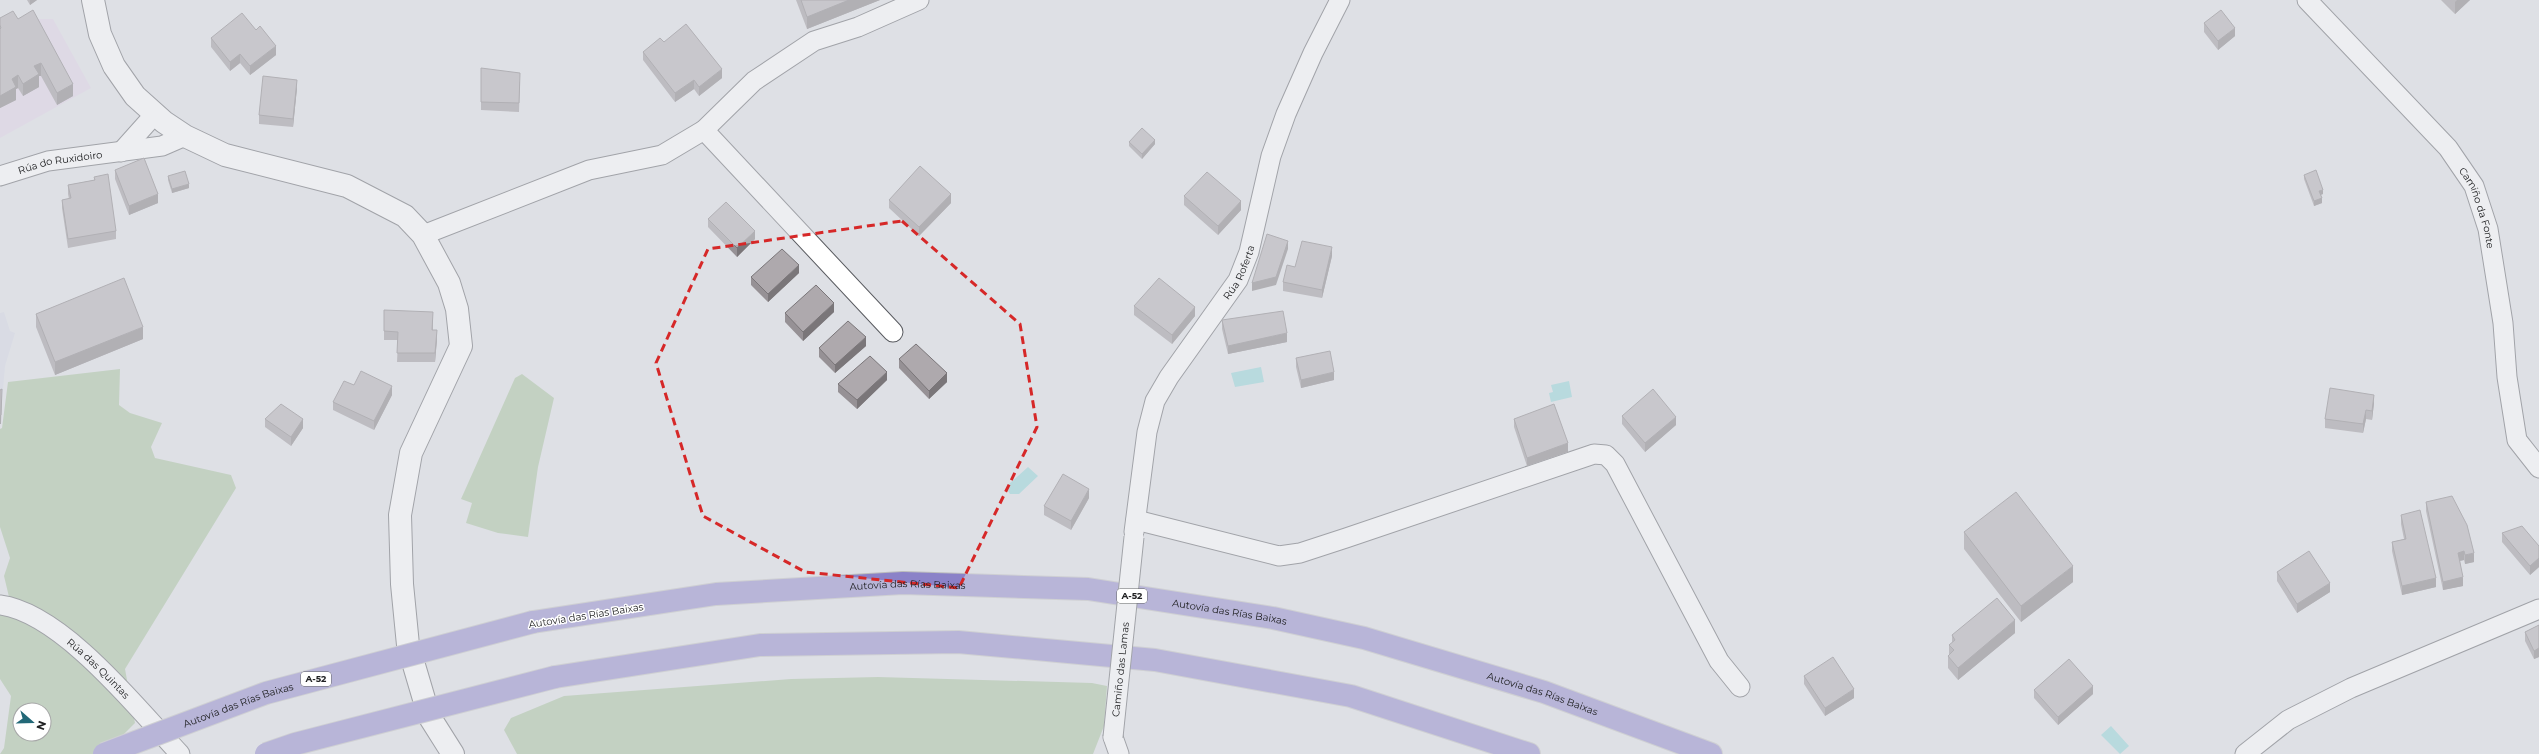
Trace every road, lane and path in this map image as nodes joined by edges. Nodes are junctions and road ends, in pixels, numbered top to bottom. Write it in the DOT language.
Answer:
graph roads {
  1 [pos="93,0"];
  2 [pos="919,0"];
  3 [pos="1340,0"];
  4 [pos="2307,0"];
  5 [pos="155,114"];
  6 [pos="704,130"];
  7 [pos="185,136"];
  8 [pos="121,152"];
  9 [pos="0,176"];
  10 [pos="423,235"];
  11 [pos="893,332"];
  12 [pos="2539,468"];
  13 [pos="1135,528"];
  14 [pos="0,605"];
  15 [pos="2539,609"];
  16 [pos="1740,687"];
  17 [pos="1116,746"];
  18 [pos="104,754"];
  19 [pos="180,754"];
  20 [pos="266,754"];
  21 [pos="453,754"];
  22 [pos="1529,754"];
  23 [pos="1711,754"];
  24 [pos="2245,754"];
  1 -- 5 [label="street"];
  2 -- 6 [label="street"];
  3 -- 13 [label="street, Rúa Roferta"];
  4 -- 12 [label="street, Camiño da Fonte"];
  5 -- 7 [label="street"];
  5 -- 8 [label="street"];
  6 -- 10 [label="street"];
  6 -- 11 [label="street"];
  7 -- 8 [label="street, Rúa do Ruxidoiro"];
  7 -- 10 [label="street"];
  8 -- 9 [label="street, Rúa do Ruxidoiro"];
  10 -- 21 [label="street"];
  13 -- 16 [label="street"];
  13 -- 17 [label="street, Camiño das Lamas, bridge"];
  14 -- 19 [label="street, Rúa das Quintas"];
  15 -- 24 [label="street"];
  18 -- 23 [label="highway, Autovía das Rías Baixas / A-52, bridge"];
  20 -- 22 [label="highway, bridge"];
}
